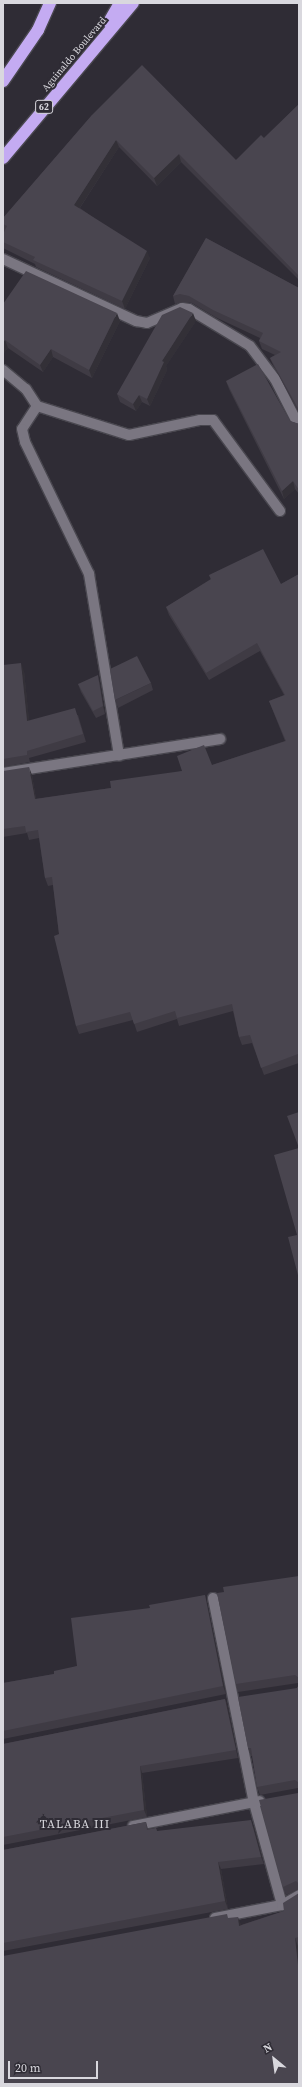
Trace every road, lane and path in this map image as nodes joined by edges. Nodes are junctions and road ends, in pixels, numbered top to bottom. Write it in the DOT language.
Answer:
graph roads {
  1 [pos="50,3"];
  2 [pos="120,3"];
  3 [pos="133,3"];
  4 [pos="86,57"];
  5 [pos="3,81"];
  6 [pos="3,158"];
  7 [pos="3,259"];
  8 [pos="3,370"];
  9 [pos="38,406"];
  10 [pos="299,426"];
  11 [pos="280,511"];
  12 [pos="220,739"];
  13 [pos="119,756"];
  14 [pos="3,773"];
  15 [pos="213,1598"];
  16 [pos="248,1697"];
  17 [pos="229,1700"];
  18 [pos="269,1800"];
  19 [pos="254,1802"];
  20 [pos="120,1829"];
  21 [pos="299,1895"];
  22 [pos="282,1905"];
  23 [pos="204,1920"];
  1 -- 5 [label="highway"];
  2 -- 4 [label="highway, 62"];
  3 -- 4 [label="highway, Aguinaldo Boulevard / 62"];
  4 -- 6 [label="highway, Aguinaldo Boulevard / 62"];
  7 -- 10 [label="street"];
  8 -- 9 [label="street"];
  9 -- 11 [label="street"];
  9 -- 13 [label="street"];
  12 -- 13 [label="street"];
  13 -- 14 [label="street"];
  15 -- 17 [label="street"];
  16 -- 17 [label="street"];
  17 -- 19 [label="street"];
  18 -- 19 [label="street"];
  19 -- 20 [label="street"];
  19 -- 22 [label="street"];
  21 -- 22 [label="street"];
  22 -- 23 [label="street"];
}
